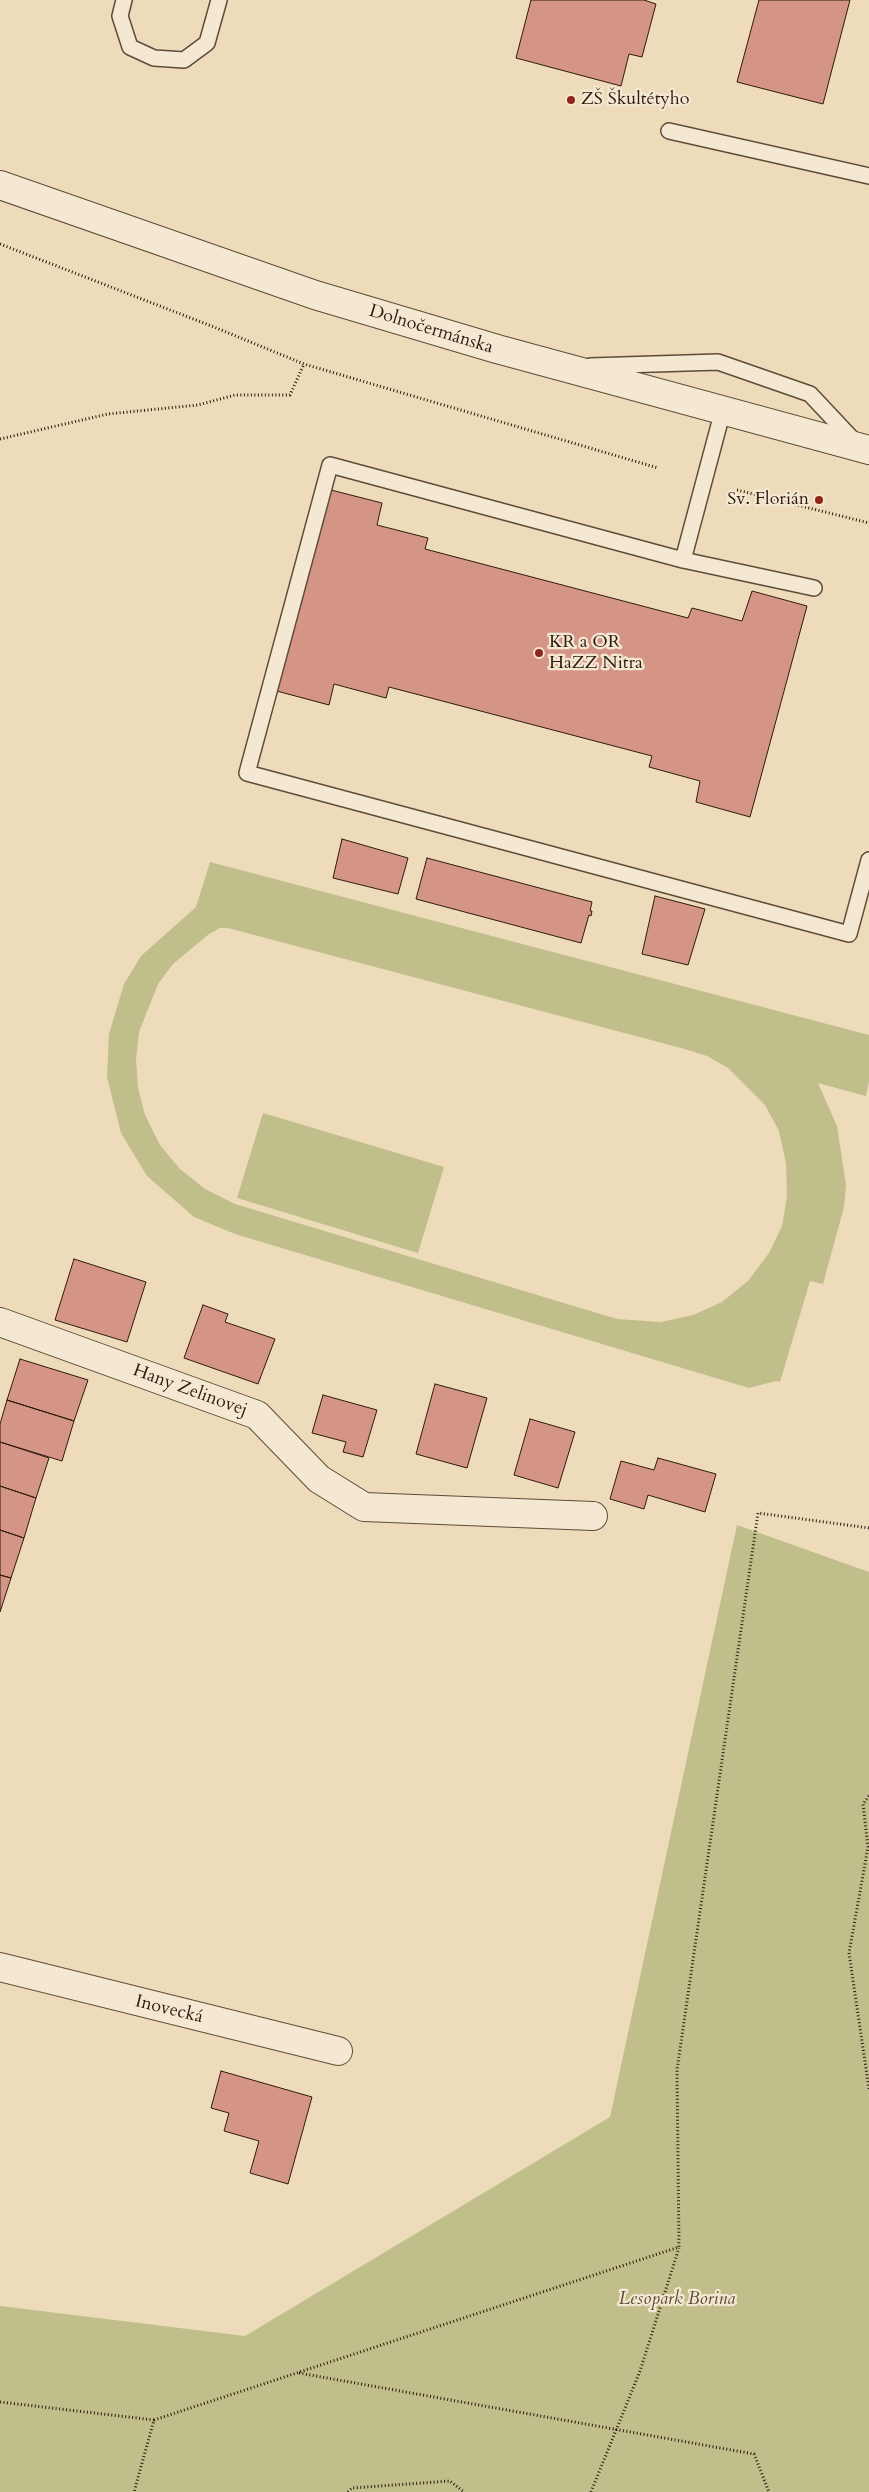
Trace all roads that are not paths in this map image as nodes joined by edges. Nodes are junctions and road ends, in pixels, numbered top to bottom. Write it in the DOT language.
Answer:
graph roads {
  1 [pos="124,0"];
  2 [pos="219,0"];
  3 [pos="669,131"];
  4 [pos="869,176"];
  5 [pos="0,186"];
  6 [pos="563,367"];
  7 [pos="723,410"];
  8 [pos="864,449"];
  9 [pos="683,560"];
  10 [pos="814,588"];
  11 [pos="869,860"];
  12 [pos="0,1322"];
  13 [pos="593,1516"];
  14 [pos="0,1967"];
  15 [pos="338,2051"];
  1 -- 2 [label="lane"];
  3 -- 4 [label="lane"];
  5 -- 6 [label="street, Dolnočermánska"];
  6 -- 7 [label="street, Dolnočermánska"];
  6 -- 8 [label="lane"];
  7 -- 8 [label="street, Dolnočermánska"];
  7 -- 9 [label="lane"];
  9 -- 10 [label="lane"];
  9 -- 11 [label="lane"];
  12 -- 13 [label="street, Hany Zelinovej"];
  14 -- 15 [label="street, Inovecká"];
}
